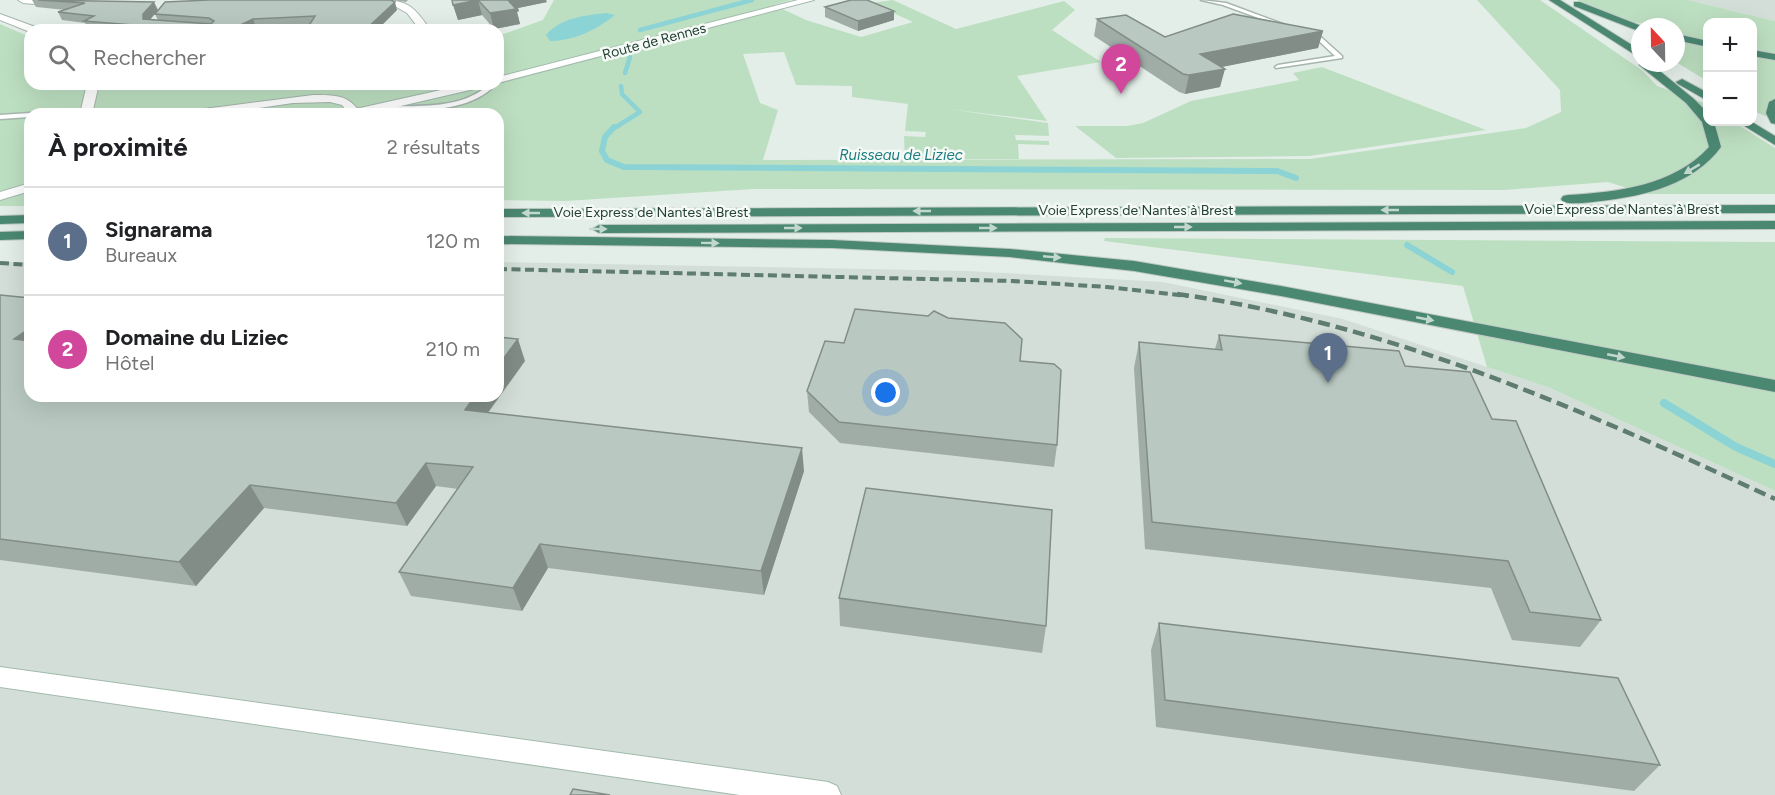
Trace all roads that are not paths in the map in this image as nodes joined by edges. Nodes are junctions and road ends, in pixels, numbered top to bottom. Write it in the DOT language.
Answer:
graph roads {
  1 [pos="23,0"];
  2 [pos="389,0"];
  3 [pos="809,0"];
  4 [pos="1204,0"];
  5 [pos="1554,0"];
  6 [pos="1562,0"];
  7 [pos="1570,0"];
  8 [pos="72,5"];
  9 [pos="1578,15"];
  10 [pos="0,17"];
  11 [pos="421,24"];
  12 [pos="1631,25"];
  13 [pos="24,26"];
  14 [pos="1685,39"];
  15 [pos="1631,43"];
  16 [pos="1703,43"];
  17 [pos="1631,49"];
  18 [pos="1757,54"];
  19 [pos="1631,55"];
  20 [pos="1775,57"];
  21 [pos="1278,67"];
  22 [pos="1654,72"];
  23 [pos="1666,72"];
  24 [pos="1676,72"];
  25 [pos="504,79"];
  26 [pos="1703,89"];
  27 [pos="91,90"];
  28 [pos="452,90"];
  29 [pos="489,90"];
  30 [pos="1703,95"];
  31 [pos="1775,102"];
  32 [pos="86,108"];
  33 [pos="243,108"];
  34 [pos="351,108"];
  35 [pos="380,108"];
  36 [pos="418,108"];
  37 [pos="418,108"];
  38 [pos="24,115"];
  39 [pos="1703,115"];
  40 [pos="0,117"];
  41 [pos="1775,120"];
  42 [pos="1757,123"];
  43 [pos="1709,126"];
  44 [pos="1751,126"];
  45 [pos="1775,134"];
  46 [pos="1775,141"];
  47 [pos="24,189"];
  48 [pos="0,196"];
  49 [pos="1775,209"];
  50 [pos="1449,210"];
  51 [pos="504,213"];
  52 [pos="24,219"];
  53 [pos="0,220"];
  54 [pos="1775,225"];
  55 [pos="504,230"];
  56 [pos="24,235"];
  57 [pos="0,236"];
  58 [pos="504,240"];
  59 [pos="1775,386"];
  60 [pos="0,677"];
  61 [pos="828,795"];
  1 -- 8 [label="main road"];
  2 -- 11 [label="main road"];
  3 -- 25 [label="main road, Route de Rennes"];
  4 -- 21 [label="lane"];
  5 -- 9 [label="highway"];
  6 -- 15 [label="highway"];
  7 -- 12 [label="highway"];
  9 -- 17 [label="highway"];
  9 -- 19 [label="highway"];
  10 -- 13 [label="main road"];
  14 -- 16 [label="highway"];
  18 -- 20 [label="highway"];
  22 -- 39 [label="highway"];
  23 -- 30 [label="highway"];
  24 -- 26 [label="highway"];
  27 -- 32 [label="main road"];
  28 -- 35 [label="main road"];
  29 -- 37 [label="lane"];
  31 -- 41 [label="highway"];
  33 -- 34 [label="main road"];
  35 -- 36 [label="lane"];
  38 -- 40 [label="lane"];
  42 -- 45 [label="highway"];
  43 -- 50 [label="highway, one-way"];
  44 -- 46 [label="highway"];
  47 -- 48 [label="main road"];
  49 -- 50 [label="highway, Voie Express de Nantes à Brest"];
  50 -- 51 [label="highway, Voie Express de Nantes à Brest, one-way"];
  52 -- 53 [label="highway"];
  55 -- 54 [label="highway, Voie Express de Nantes à Brest, one-way"];
  56 -- 57 [label="highway"];
  58 -- 59 [label="highway, one-way"];
  60 -- 61 [label="main road"];
}
